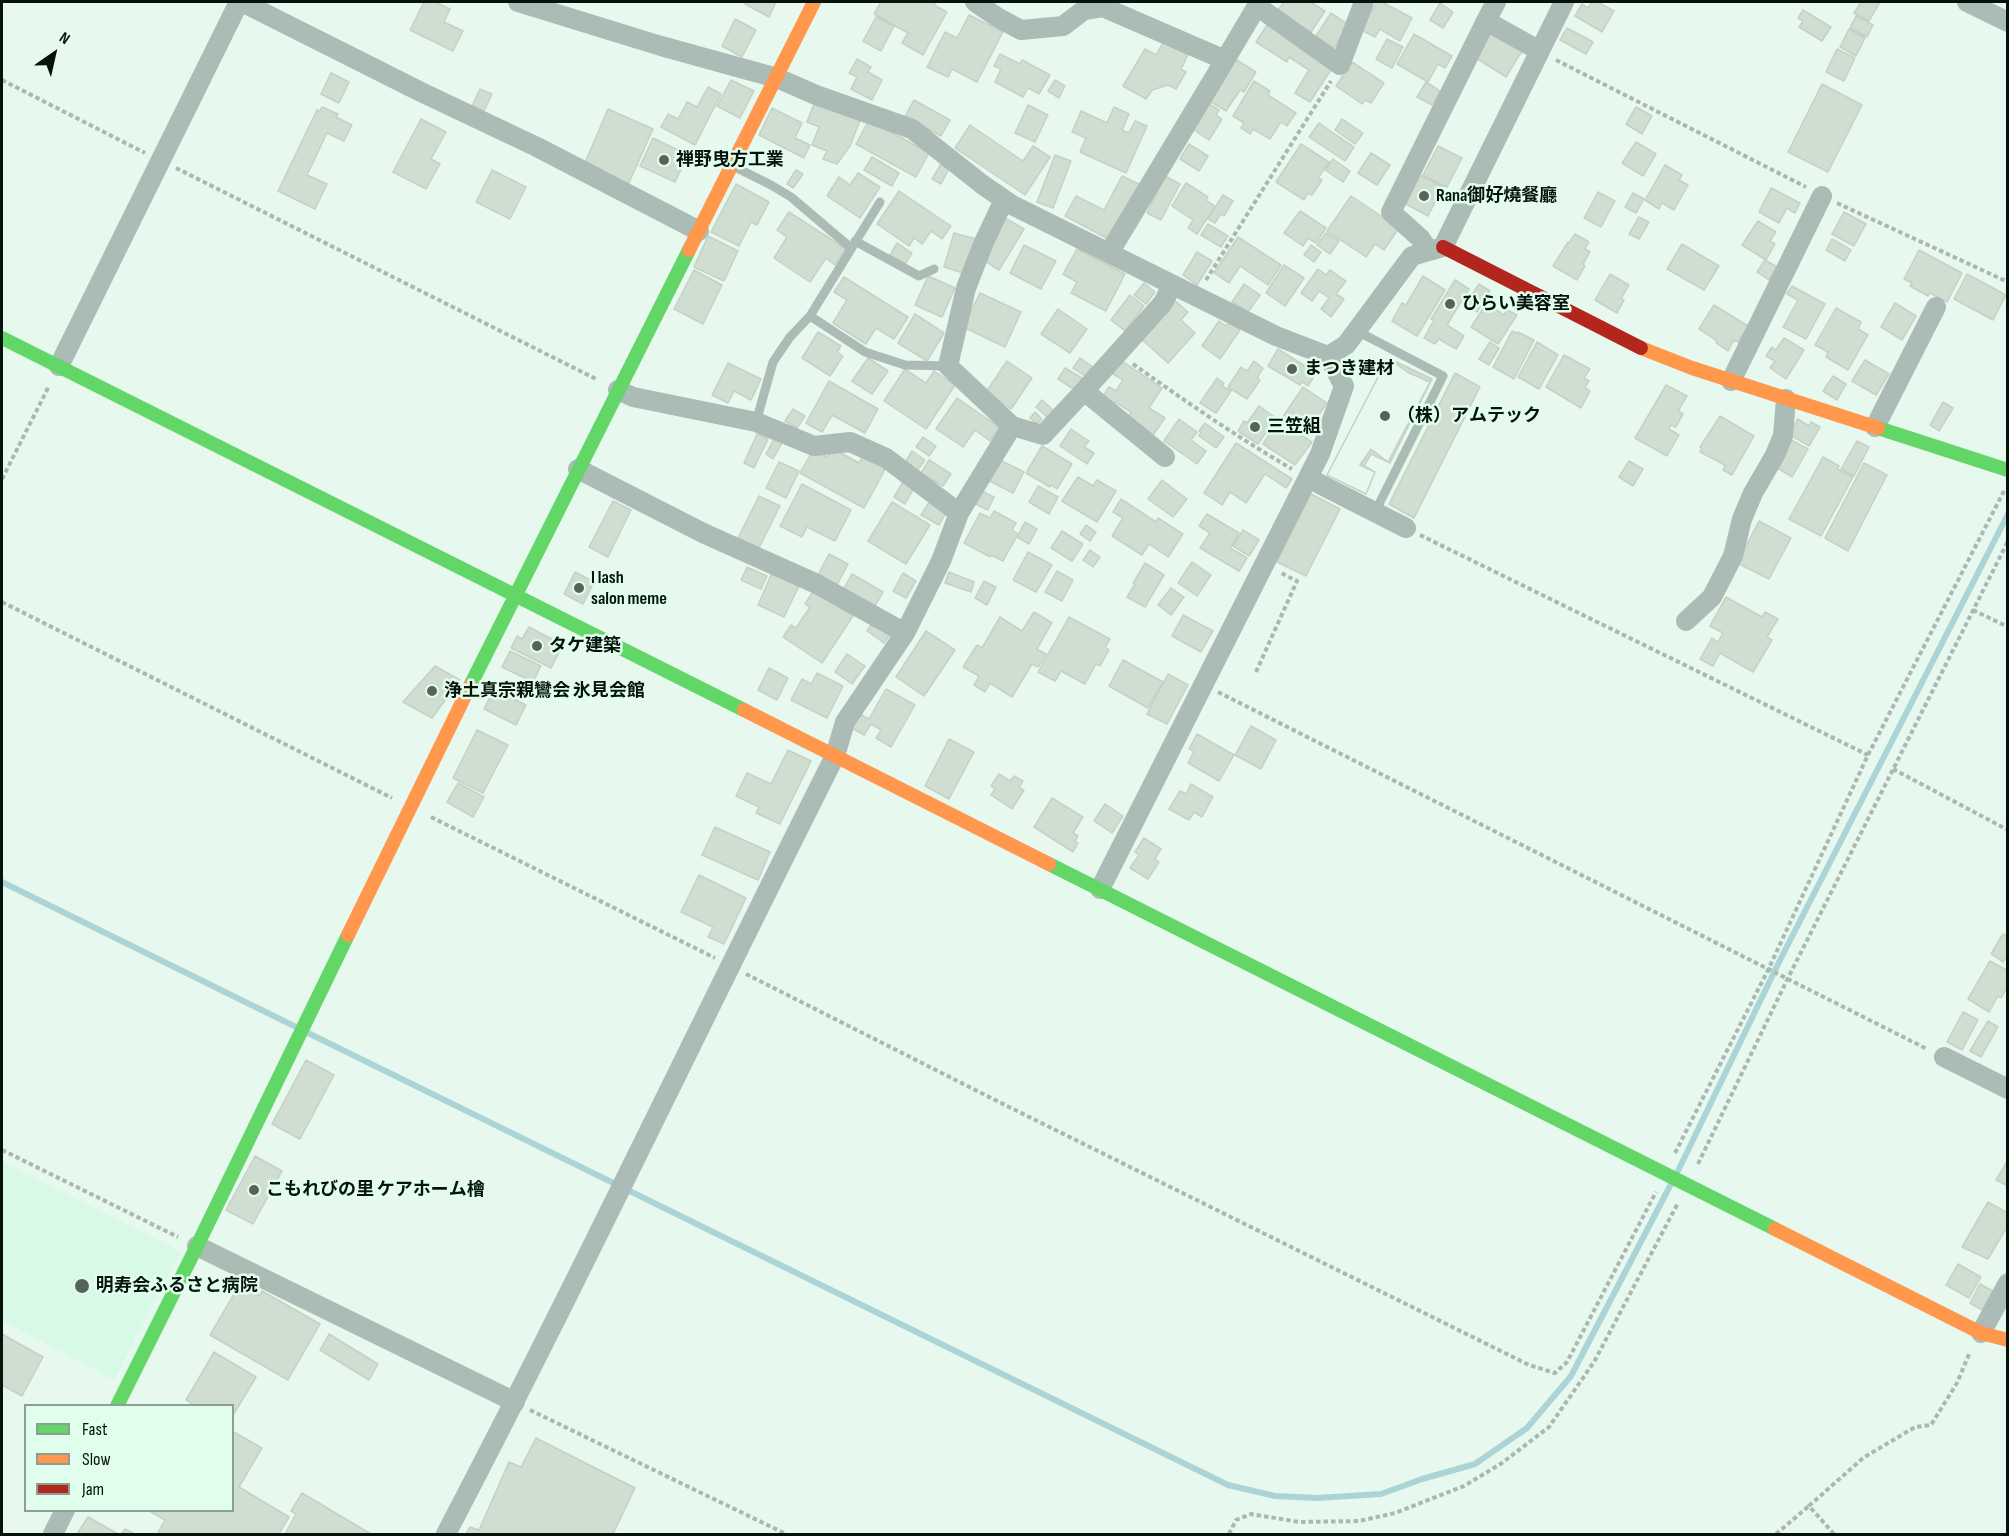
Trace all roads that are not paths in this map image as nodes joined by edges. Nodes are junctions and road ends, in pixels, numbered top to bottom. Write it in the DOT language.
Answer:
graph roads {
  1 [pos="240,2"];
  2 [pos="518,2"];
  3 [pos="814,2"];
  4 [pos="975,2"];
  5 [pos="1364,2"];
  6 [pos="1496,2"];
  7 [pos="1564,2"];
  8 [pos="1967,2"];
  9 [pos="1260,5"];
  10 [pos="1486,21"];
  11 [pos="2007,22"];
  12 [pos="1540,51"];
  13 [pos="1225,60"];
  14 [pos="777,78"];
  15 [pos="733,165"];
  16 [pos="1822,196"];
  17 [pos="1004,200"];
  18 [pos="880,202"];
  19 [pos="699,231"];
  20 [pos="853,244"];
  21 [pos="1436,249"];
  22 [pos="1109,254"];
  23 [pos="934,269"];
  24 [pos="1172,285"];
  25 [pos="1936,307"];
  26 [pos="810,316"];
  27 [pos="1357,330"];
  28 [pos="2,339"];
  29 [pos="1328,356"];
  30 [pos="59,366"];
  31 [pos="948,366"];
  32 [pos="1731,381"];
  33 [pos="618,390"];
  34 [pos="1084,391"];
  35 [pos="1786,399"];
  36 [pos="756,422"];
  37 [pos="1012,426"];
  38 [pos="1875,427"];
  39 [pos="1165,457"];
  40 [pos="578,469"];
  41 [pos="2007,470"];
  42 [pos="1308,478"];
  43 [pos="1375,512"];
  44 [pos="958,513"];
  45 [pos="1406,528"];
  46 [pos="515,596"];
  47 [pos="1686,621"];
  48 [pos="904,633"];
  49 [pos="835,756"];
  50 [pos="1100,889"];
  51 [pos="1944,1057"];
  52 [pos="2007,1089"];
  53 [pos="197,1246"];
  54 [pos="2007,1283"];
  55 [pos="1981,1334"];
  56 [pos="2007,1340"];
  57 [pos="515,1402"];
  58 [pos="118,1404"];
  59 [pos="64,1512"];
  60 [pos="52,1534"];
  61 [pos="446,1534"];
  1 -- 19 [label="street"];
  1 -- 30 [label="street"];
  2 -- 14 [label="street"];
  3 -- 14 [label="street"];
  4 -- 13 [label="street"];
  5 -- 9 [label="street"];
  6 -- 10 [label="street"];
  7 -- 12 [label="street"];
  8 -- 11 [label="street"];
  9 -- 13 [label="street"];
  10 -- 12 [label="street"];
  10 -- 21 [label="street"];
  12 -- 21 [label="street"];
  13 -- 22 [label="street"];
  14 -- 15 [label="street"];
  14 -- 17 [label="street"];
  15 -- 19 [label="street"];
  15 -- 20 [label="lane"];
  16 -- 32 [label="street"];
  17 -- 22 [label="street"];
  17 -- 31 [label="street"];
  18 -- 20 [label="lane"];
  19 -- 33 [label="street"];
  20 -- 23 [label="lane"];
  20 -- 26 [label="lane"];
  21 -- 27 [label="street"];
  21 -- 32 [label="street"];
  22 -- 24 [label="street"];
  24 -- 29 [label="street"];
  24 -- 34 [label="street"];
  25 -- 38 [label="street"];
  26 -- 31 [label="lane"];
  26 -- 36 [label="lane"];
  27 -- 29 [label="street"];
  27 -- 43 [label="lane"];
  28 -- 30 [label="street"];
  29 -- 42 [label="street"];
  30 -- 46 [label="street"];
  31 -- 37 [label="street"];
  32 -- 35 [label="street"];
  33 -- 36 [label="street"];
  33 -- 40 [label="street"];
  34 -- 37 [label="street"];
  34 -- 39 [label="street"];
  35 -- 38 [label="street"];
  35 -- 47 [label="street"];
  36 -- 44 [label="street"];
  37 -- 44 [label="street"];
  38 -- 41 [label="street"];
  40 -- 46 [label="street"];
  40 -- 48 [label="street"];
  42 -- 43 [label="street"];
  42 -- 50 [label="street"];
  43 -- 45 [label="street"];
  44 -- 48 [label="street"];
  46 -- 49 [label="street"];
  46 -- 53 [label="street"];
  48 -- 49 [label="street"];
  49 -- 50 [label="street"];
  49 -- 57 [label="street"];
  50 -- 55 [label="street"];
  51 -- 52 [label="street"];
  53 -- 57 [label="street"];
  53 -- 58 [label="street"];
  54 -- 55 [label="street"];
  55 -- 56 [label="street"];
  57 -- 61 [label="street"];
  59 -- 60 [label="street"];
}
